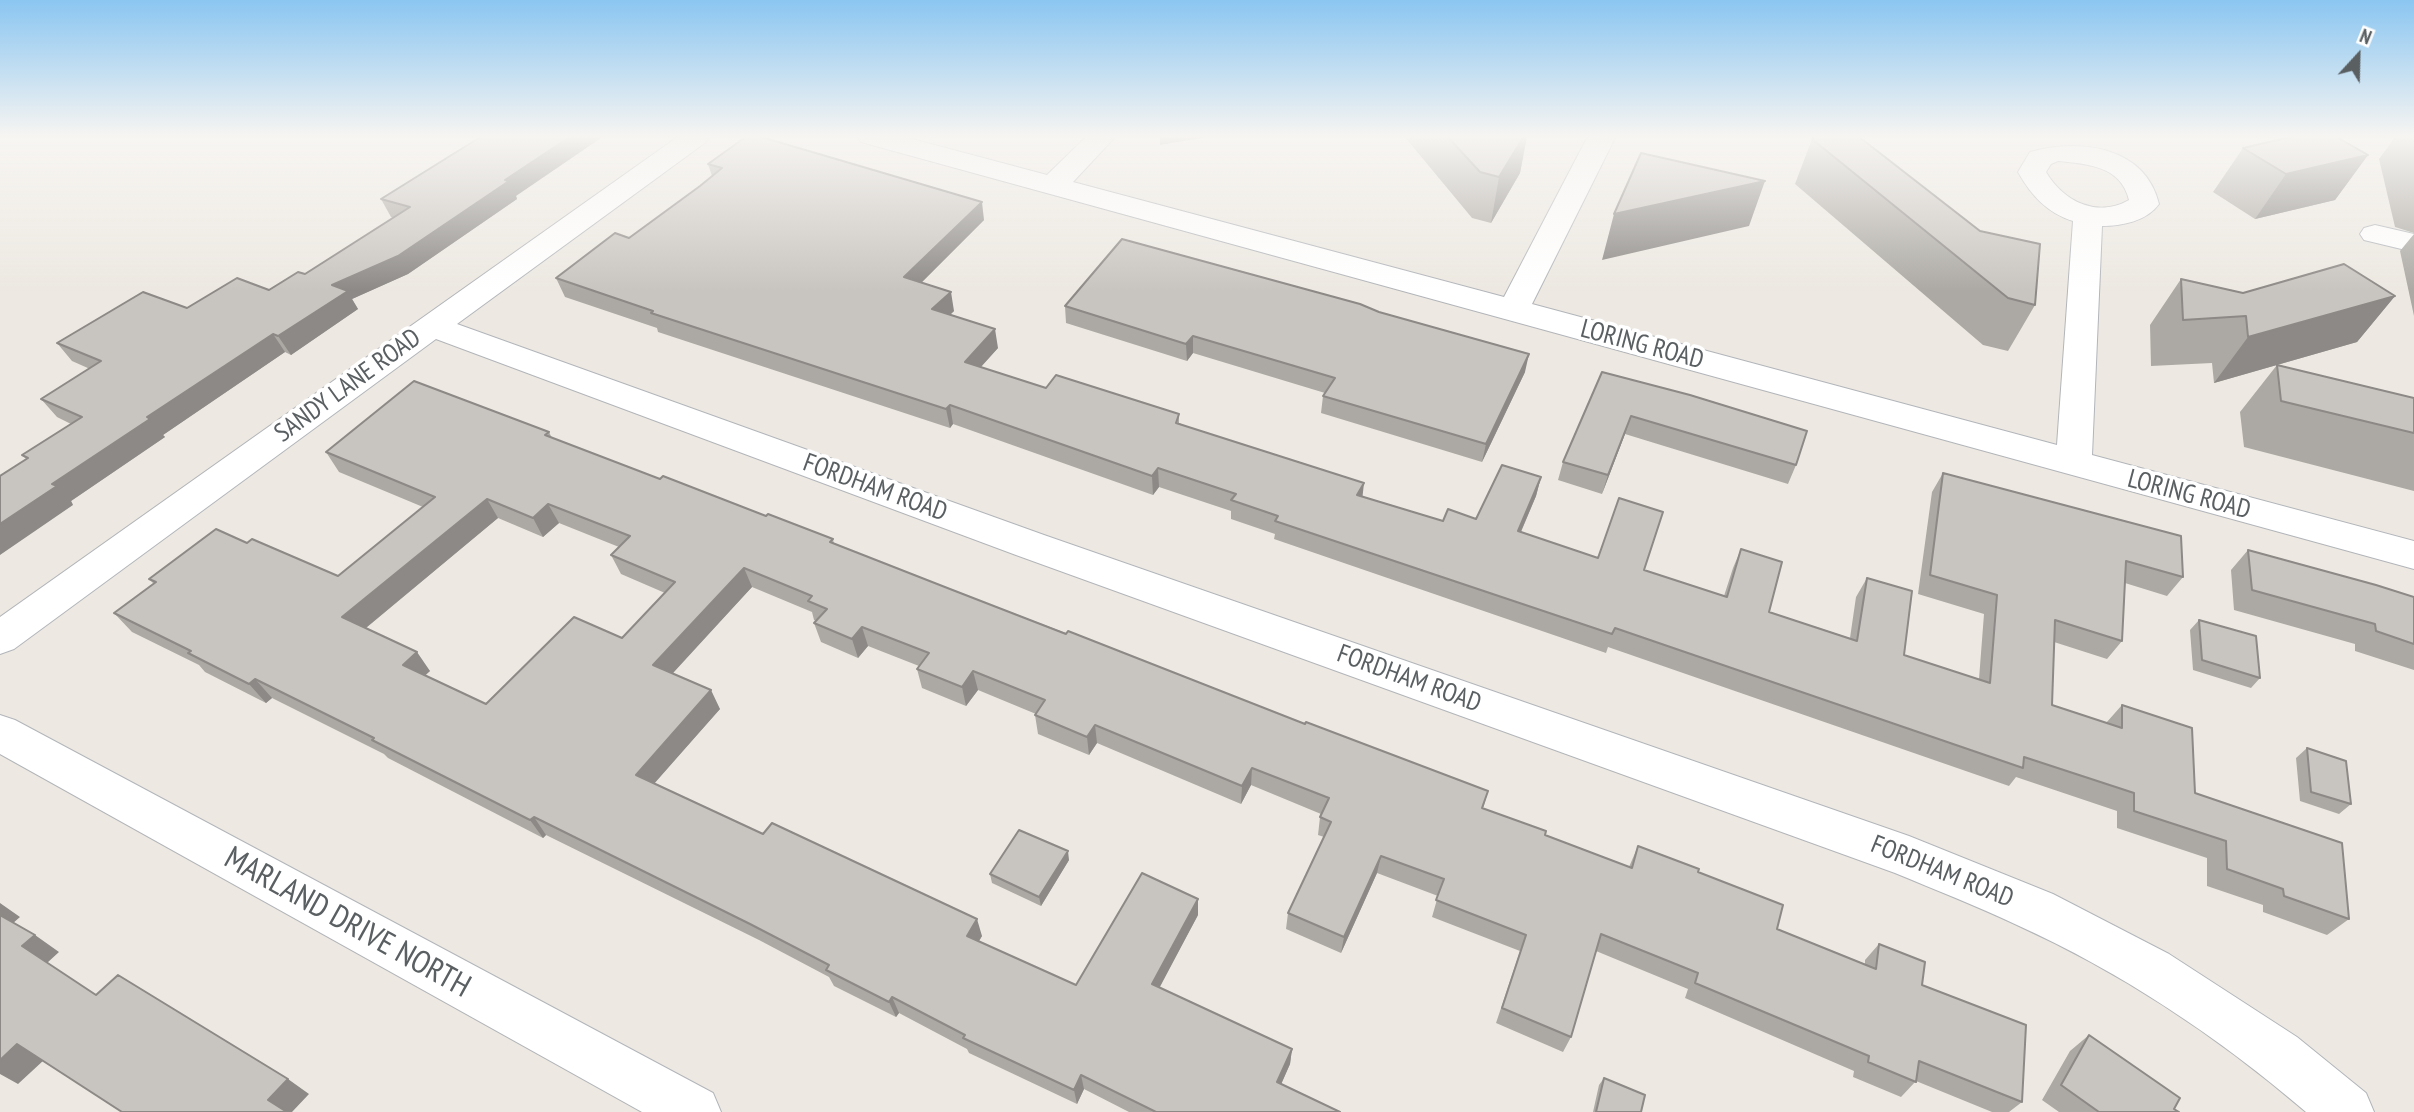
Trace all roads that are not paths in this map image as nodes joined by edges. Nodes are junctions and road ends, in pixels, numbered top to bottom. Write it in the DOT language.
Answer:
graph roads {
  1 [pos="624,188"];
  2 [pos="1064,188"];
  3 [pos="1575,188"];
  4 [pos="2088,218"];
  5 [pos="2375,234"];
  6 [pos="2414,243"];
  7 [pos="1513,310"];
  8 [pos="431,326"];
  9 [pos="2074,463"];
  10 [pos="2414,555"];
  11 [pos="0,638"];
  12 [pos="0,733"];
  13 [pos="694,1112"];
  14 [pos="2347,1112"];
  1 -- 8 [label="street, SANDY LANE ROAD"];
  2 -- 7 [label="street, LORING ROAD"];
  3 -- 7 [label="street"];
  4 -- 9 [label="street"];
  5 -- 6 [label="street"];
  7 -- 9 [label="street, LORING ROAD"];
  8 -- 11 [label="street, SANDY LANE ROAD"];
  8 -- 14 [label="street, FORDHAM ROAD"];
  9 -- 10 [label="street, LORING ROAD"];
  12 -- 13 [label="street, MARLAND DRIVE NORTH"];
}
